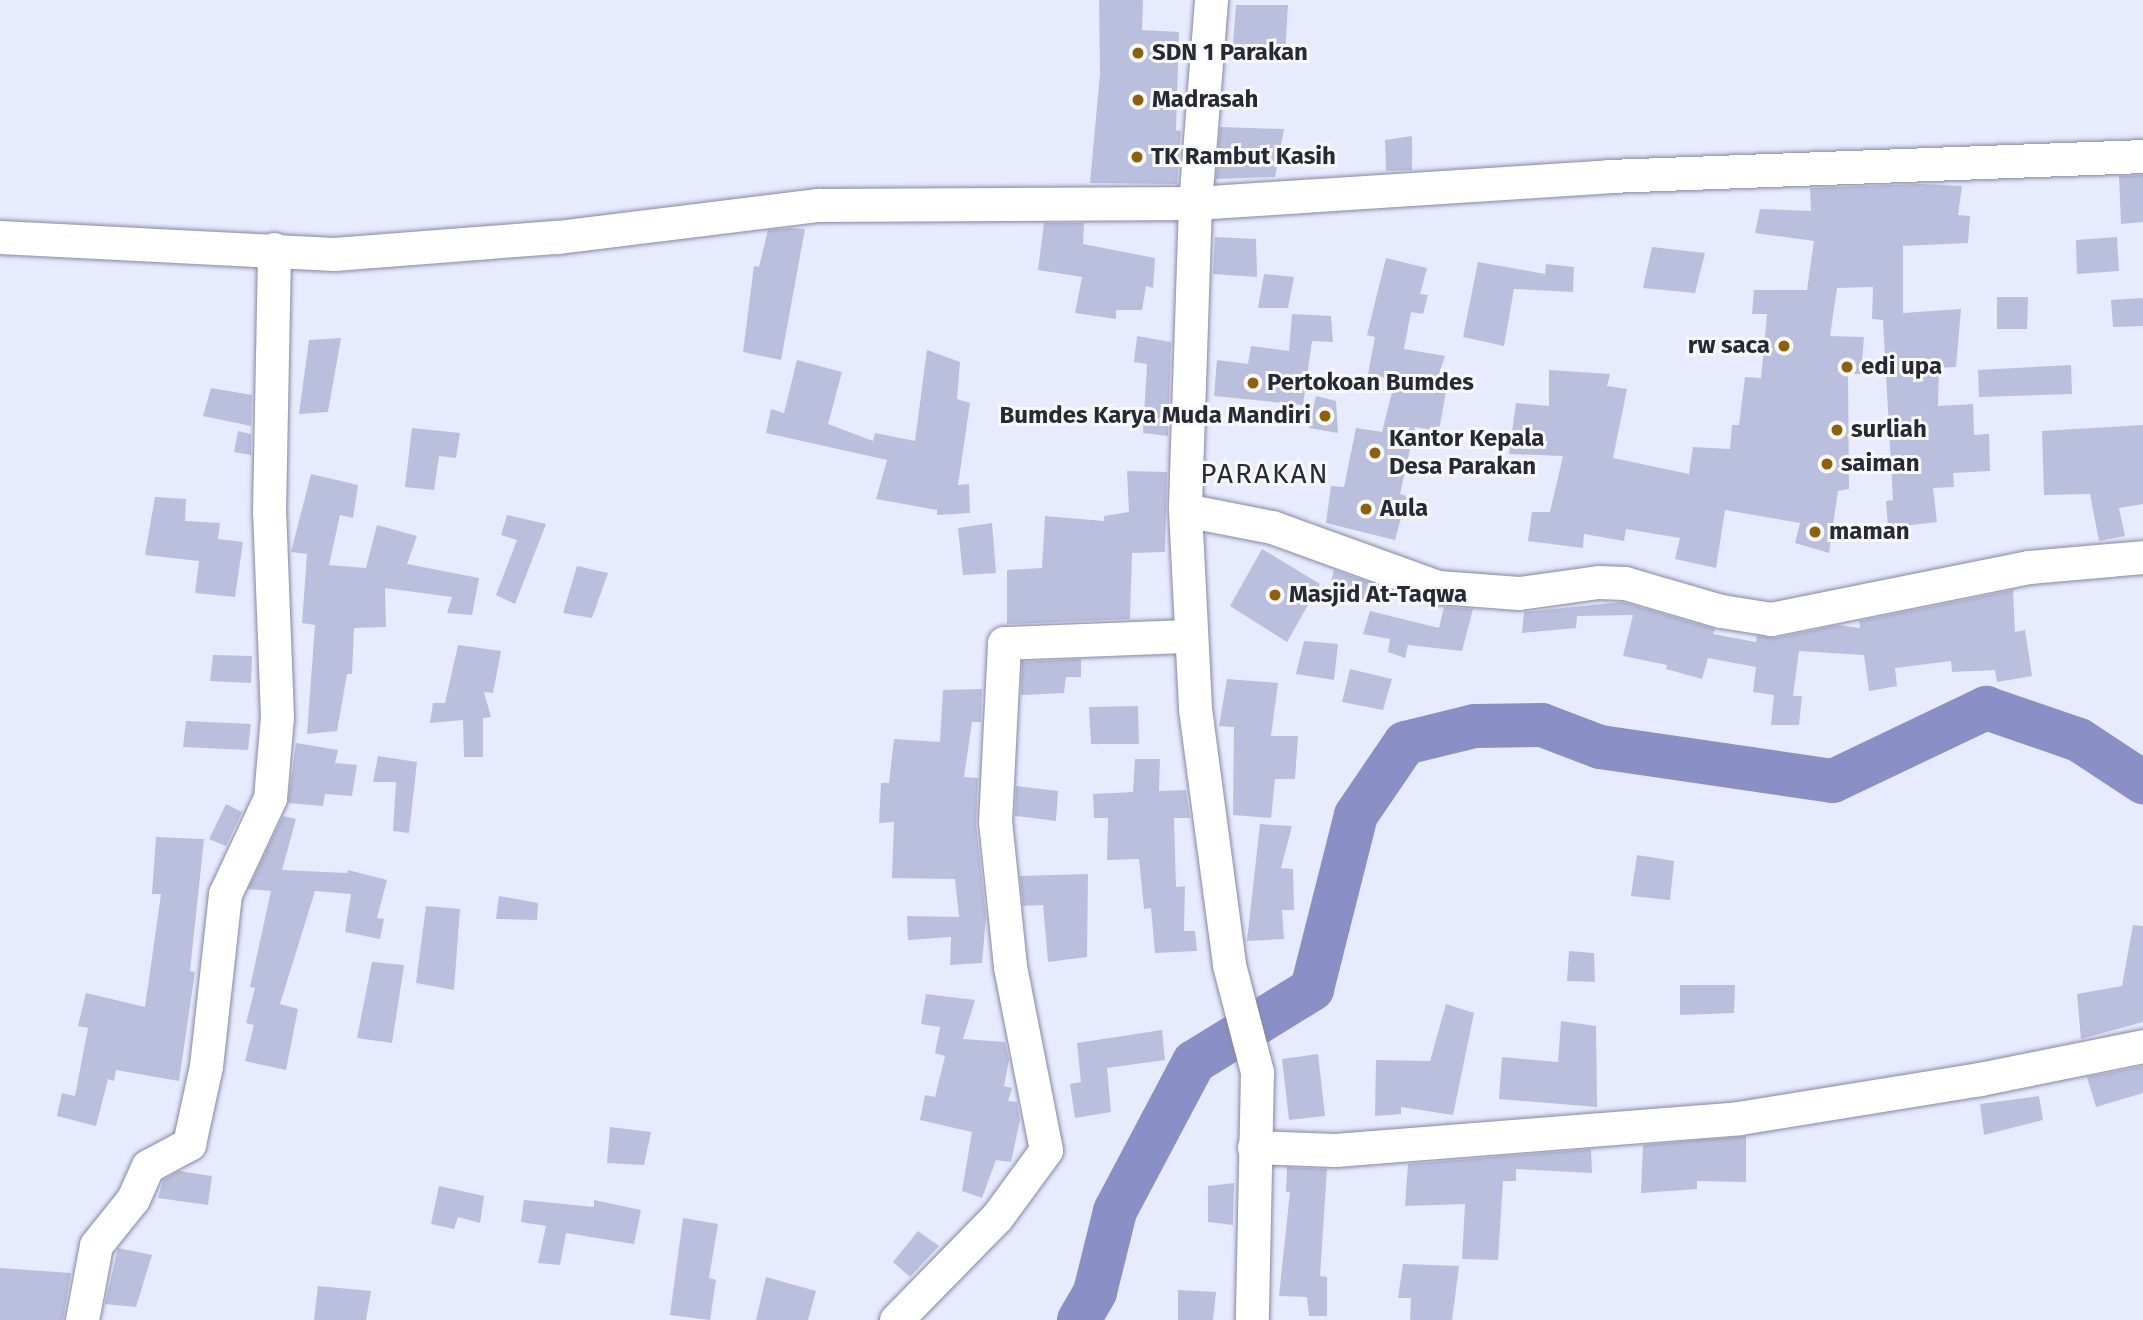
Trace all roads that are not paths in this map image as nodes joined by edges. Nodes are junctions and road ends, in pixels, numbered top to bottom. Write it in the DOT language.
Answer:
graph roads {
  1 [pos="1210,0"];
  2 [pos="2143,156"];
  3 [pos="1195,203"];
  4 [pos="0,237"];
  5 [pos="274,249"];
  6 [pos="1185,510"];
  7 [pos="2143,557"];
  8 [pos="1190,636"];
  9 [pos="2143,1046"];
  10 [pos="1254,1147"];
  11 [pos="82,1320"];
  12 [pos="896,1320"];
  13 [pos="1252,1320"];
  1 -- 3 [label="street"];
  2 -- 3 [label="street"];
  3 -- 5 [label="street"];
  3 -- 6 [label="street"];
  4 -- 5 [label="street"];
  5 -- 11 [label="street"];
  6 -- 7 [label="street"];
  6 -- 8 [label="street"];
  8 -- 10 [label="street"];
  8 -- 12 [label="street"];
  9 -- 10 [label="street"];
  10 -- 13 [label="street"];
}
